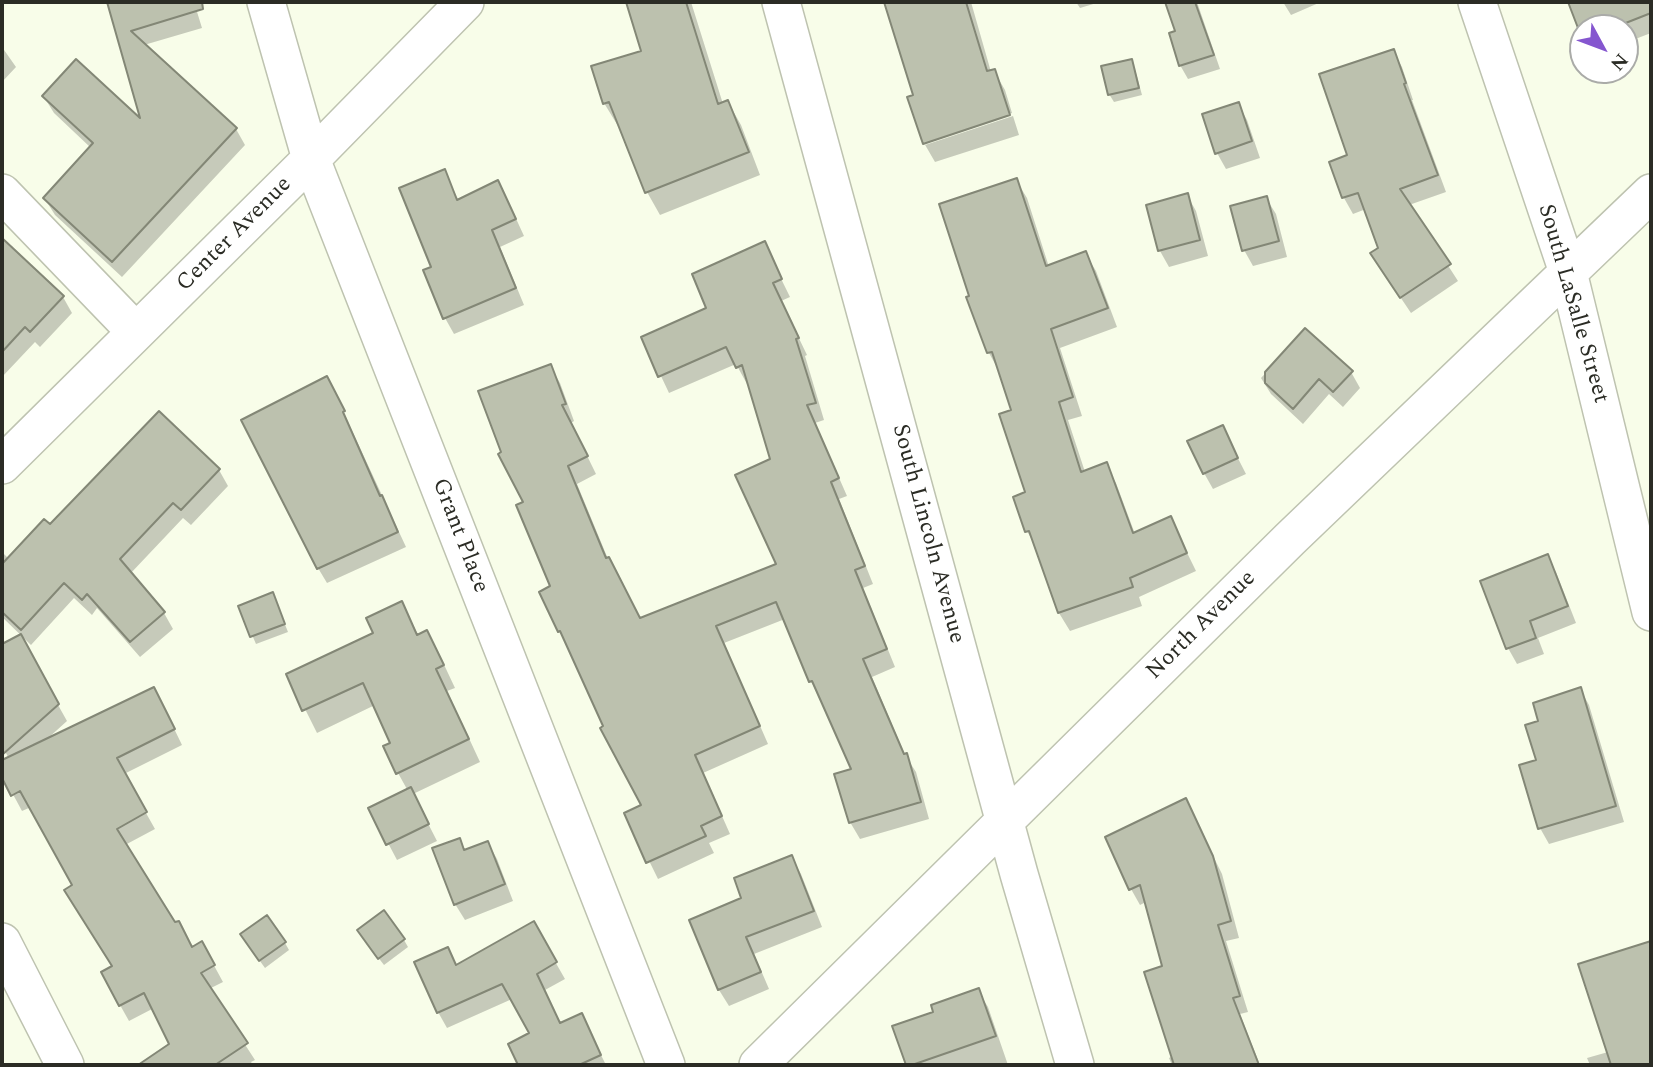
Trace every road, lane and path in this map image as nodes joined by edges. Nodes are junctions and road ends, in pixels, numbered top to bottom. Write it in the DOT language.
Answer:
graph roads {
  1 [pos="266,2"];
  2 [pos="465,2"];
  3 [pos="781,2"];
  4 [pos="1476,2"];
  5 [pos="311,159"];
  6 [pos="2,193"];
  7 [pos="1651,193"];
  8 [pos="1567,272"];
  9 [pos="136,332"];
  10 [pos="2,465"];
  11 [pos="1651,612"];
  12 [pos="1006,821"];
  13 [pos="2,942"];
  14 [pos="65,1065"];
  15 [pos="666,1065"];
  16 [pos="758,1065"];
  17 [pos="1074,1065"];
  1 -- 5 [label="street, Grant Place"];
  2 -- 5 [label="street, Center Avenue"];
  3 -- 12 [label="street, South Lincoln Avenue"];
  4 -- 8 [label="street, South LaSalle Street"];
  5 -- 9 [label="street, Center Avenue"];
  5 -- 15 [label="street, Grant Place"];
  6 -- 9 [label="street"];
  7 -- 8 [label="street, North Avenue"];
  8 -- 11 [label="street, South LaSalle Street"];
  8 -- 12 [label="street, North Avenue"];
  9 -- 10 [label="street, Center Avenue"];
  12 -- 16 [label="street, North Avenue"];
  12 -- 17 [label="street, South Lincoln Avenue"];
  13 -- 14 [label="street"];
}
